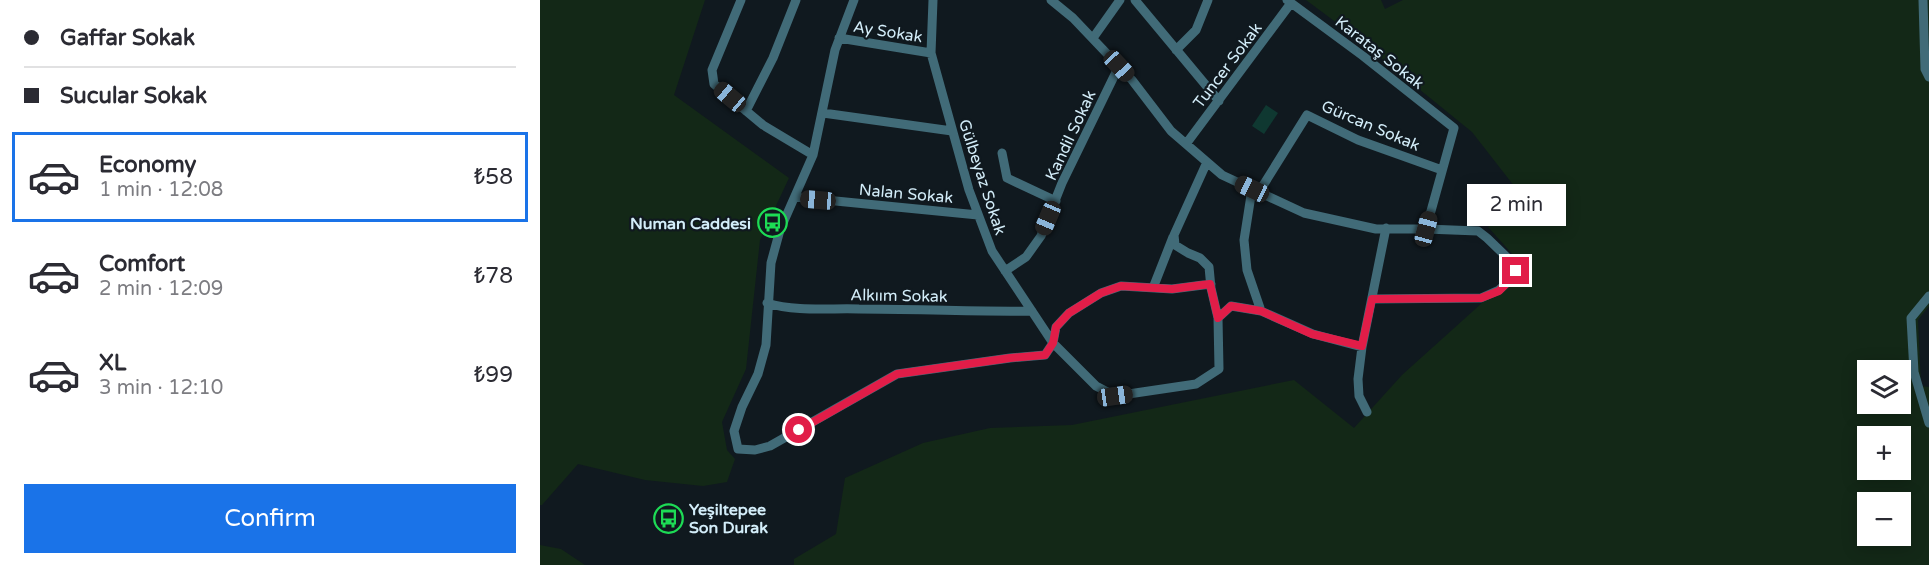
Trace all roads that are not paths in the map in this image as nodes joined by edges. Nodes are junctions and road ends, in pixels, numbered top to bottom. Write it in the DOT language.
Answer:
graph roads {
  1 [pos="741,0"];
  2 [pos="796,0"];
  3 [pos="854,0"];
  4 [pos="933,0"];
  5 [pos="1051,0"];
  6 [pos="1120,0"];
  7 [pos="1135,0"];
  8 [pos="1208,0"];
  9 [pos="1923,0"];
  10 [pos="1289,2"];
  11 [pos="839,38"];
  12 [pos="1093,38"];
  13 [pos="1176,50"];
  14 [pos="931,53"];
  15 [pos="1119,66"];
  16 [pos="1929,76"];
  17 [pos="1219,101"];
  18 [pos="746,111"];
  19 [pos="823,113"];
  20 [pos="952,131"];
  21 [pos="1186,144"];
  22 [pos="1002,153"];
  23 [pos="813,155"];
  24 [pos="1207,162"];
  25 [pos="1442,170"];
  26 [pos="1255,191"];
  27 [pos="795,197"];
  28 [pos="1056,201"];
  29 [pos="978,215"];
  30 [pos="1386,228"];
  31 [pos="1426,229"];
  32 [pos="1174,235"];
  33 [pos="1005,271"];
  34 [pos="1210,284"];
  35 [pos="1153,288"];
  36 [pos="1929,296"];
  37 [pos="1372,299"];
  38 [pos="767,303"];
  39 [pos="1032,310"];
  40 [pos="1261,311"];
  41 [pos="1218,318"];
  42 [pos="1053,343"];
  43 [pos="1362,346"];
  44 [pos="1367,412"];
  45 [pos="1929,423"];
  1 -- 18 [label="street"];
  2 -- 18 [label="street"];
  3 -- 11 [label="street"];
  4 -- 14 [label="street, Gülbeyaz Sokak"];
  5 -- 12 [label="street"];
  6 -- 12 [label="street"];
  7 -- 13 [label="street"];
  8 -- 13 [label="street"];
  9 -- 16 [label="street"];
  10 -- 17 [label="street, Tuncer Sokak"];
  10 -- 25 [label="street, Karataş Sokak"];
  11 -- 14 [label="street, Ay Sokak"];
  11 -- 19 [label="street"];
  12 -- 15 [label="street"];
  13 -- 17 [label="street"];
  14 -- 20 [label="street, Gülbeyaz Sokak"];
  15 -- 21 [label="street"];
  15 -- 28 [label="street, Kandil Sokak"];
  17 -- 21 [label="street, Tuncer Sokak"];
  18 -- 23 [label="street"];
  19 -- 20 [label="street"];
  19 -- 23 [label="street"];
  20 -- 29 [label="street, Gülbeyaz Sokak"];
  21 -- 24 [label="street"];
  22 -- 28 [label="street"];
  23 -- 27 [label="street"];
  24 -- 26 [label="street"];
  24 -- 32 [label="street"];
  25 -- 26 [label="street, Gürcan Sokak"];
  25 -- 31 [label="street"];
  26 -- 30 [label="street"];
  26 -- 40 [label="street"];
  27 -- 29 [label="street, Nalan Sokak"];
  27 -- 38 [label="street"];
  28 -- 33 [label="street, Kandil Sokak"];
  29 -- 33 [label="street, Gülbeyaz Sokak"];
  30 -- 31 [label="street"];
  30 -- 37 [label="street"];
  31 -- 37 [label="street"];
  32 -- 34 [label="street"];
  32 -- 35 [label="street"];
  33 -- 39 [label="street, Gülbeyaz Sokak"];
  34 -- 35 [label="street"];
  34 -- 41 [label="street"];
  35 -- 42 [label="street"];
  36 -- 45 [label="street"];
  37 -- 43 [label="street"];
  38 -- 39 [label="street, Alkıım Sokak"];
  38 -- 42 [label="street"];
  39 -- 42 [label="street, Gülbeyaz Sokak"];
  40 -- 41 [label="street"];
  40 -- 43 [label="street"];
  41 -- 42 [label="street, Gülbeyaz Sokak"];
  43 -- 44 [label="street"];
}
